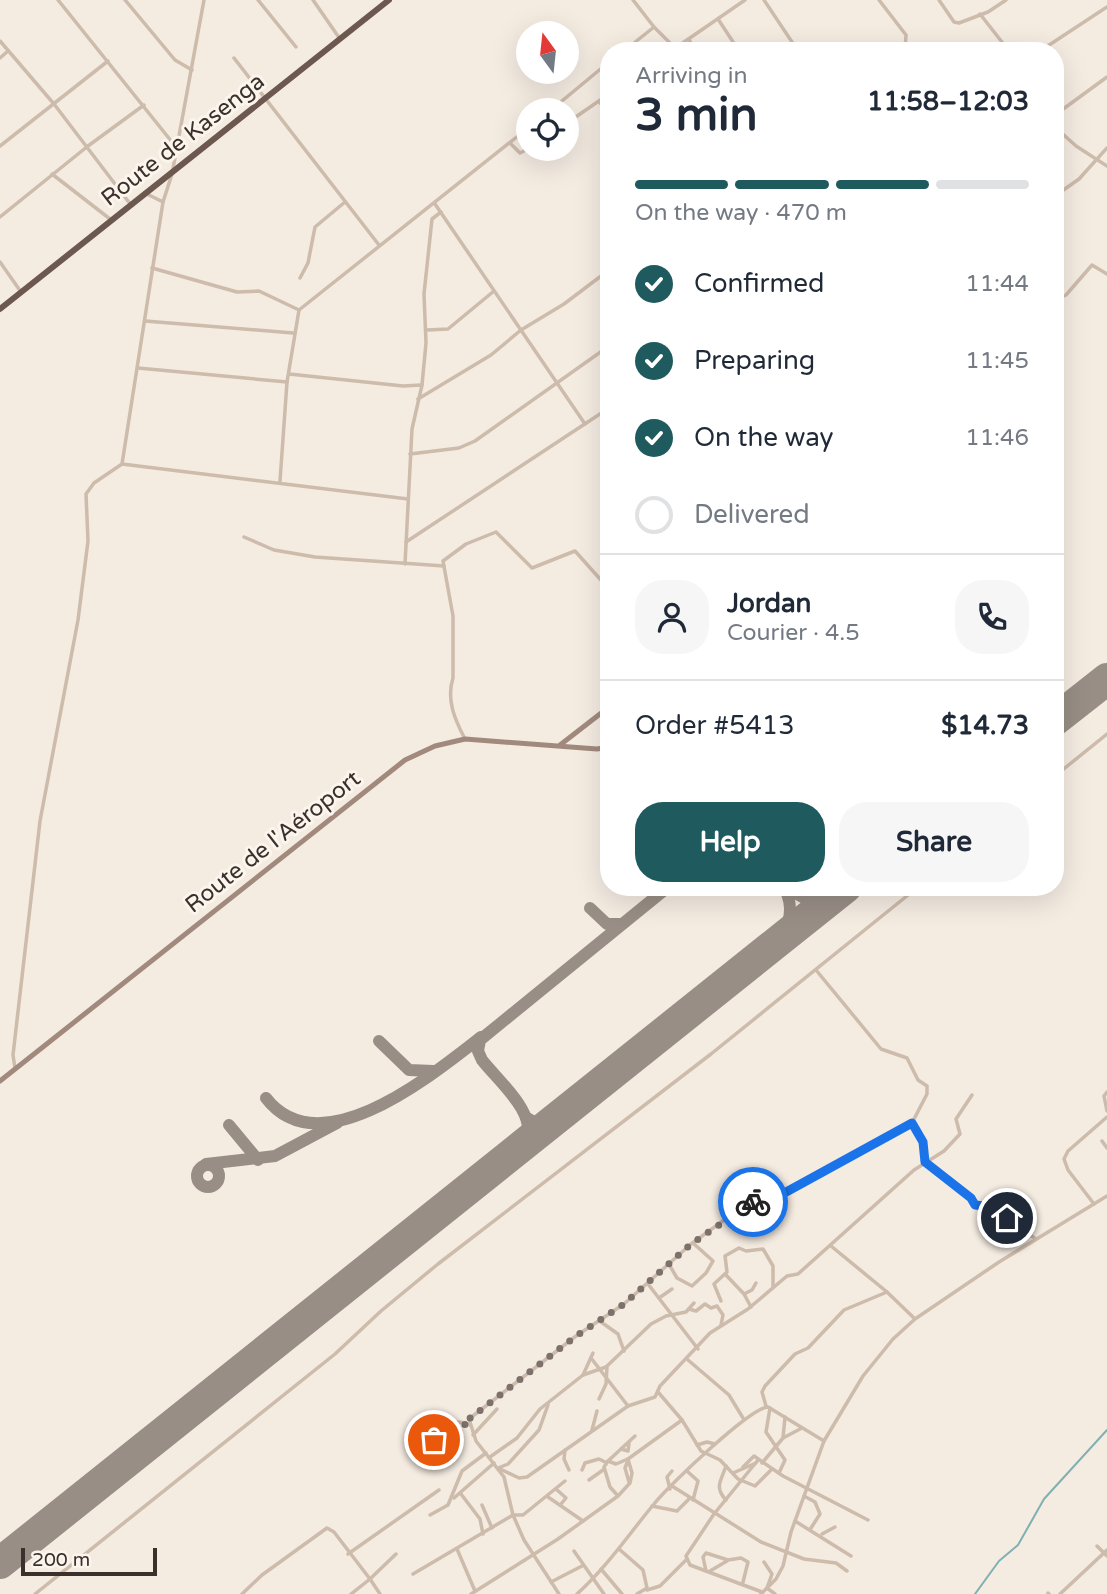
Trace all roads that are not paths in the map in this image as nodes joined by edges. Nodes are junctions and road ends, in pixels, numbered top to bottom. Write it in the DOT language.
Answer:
graph roads {
  1 [pos="58,0"];
  2 [pos="125,0"];
  3 [pos="198,0"];
  4 [pos="258,0"];
  5 [pos="313,0"];
  6 [pos="389,0"];
  7 [pos="633,0"];
  8 [pos="745,0"];
  9 [pos="764,0"];
  10 [pos="879,0"];
  11 [pos="939,0"];
  12 [pos="1006,0"];
  13 [pos="204,2"];
  14 [pos="1107,7"];
  15 [pos="980,14"];
  16 [pos="718,19"];
  17 [pos="654,27"];
  18 [pos="340,39"];
  19 [pos="689,39"];
  20 [pos="0,41"];
  21 [pos="635,42"];
  22 [pos="667,42"];
  23 [pos="685,42"];
  24 [pos="690,42"];
  25 [pos="733,42"];
  26 [pos="792,42"];
  27 [pos="906,42"];
  28 [pos="1002,42"];
  29 [pos="1054,42"];
  30 [pos="296,47"];
  31 [pos="8,51"];
  32 [pos="0,58"];
  33 [pos="234,58"];
  34 [pos="108,61"];
  35 [pos="600,69"];
  36 [pos="192,70"];
  37 [pos="1107,78"];
  38 [pos="267,97"];
  39 [pos="566,98"];
  40 [pos="599,101"];
  41 [pos="54,104"];
  42 [pos="144,105"];
  43 [pos="1064,109"];
  44 [pos="579,115"];
  45 [pos="1064,135"];
  46 [pos="516,138"];
  47 [pos="510,143"];
  48 [pos="0,146"];
  49 [pos="88,146"];
  50 [pos="176,146"];
  51 [pos="1107,148"];
  52 [pos="516,149"];
  53 [pos="1098,159"];
  54 [pos="1107,166"];
  55 [pos="52,174"];
  56 [pos="172,174"];
  57 [pos="1064,190"];
  58 [pos="147,194"];
  59 [pos="163,202"];
  60 [pos="345,202"];
  61 [pos="435,204"];
  62 [pos="131,205"];
  63 [pos="440,212"];
  64 [pos="0,217"];
  65 [pos="110,219"];
  66 [pos="379,245"];
  67 [pos="0,262"];
  68 [pos="152,268"];
  69 [pos="1107,274"];
  70 [pos="600,277"];
  71 [pos="300,278"];
  72 [pos="494,291"];
  73 [pos="21,292"];
  74 [pos="1064,296"];
  75 [pos="0,309"];
  76 [pos="299,310"];
  77 [pos="145,321"];
  78 [pos="427,330"];
  79 [pos="521,330"];
  80 [pos="293,333"];
  81 [pos="600,353"];
  82 [pos="138,368"];
  83 [pos="289,374"];
  84 [pos="287,382"];
  85 [pos="422,385"];
  86 [pos="556,386"];
  87 [pos="418,399"];
  88 [pos="600,414"];
  89 [pos="585,424"];
  90 [pos="410,454"];
  91 [pos="122,464"];
  92 [pos="280,481"];
  93 [pos="408,499"];
  94 [pos="244,537"];
  95 [pos="406,542"];
  96 [pos="405,564"];
  97 [pos="444,566"];
  98 [pos="600,579"];
  99 [pos="600,714"];
  100 [pos="1107,734"];
  101 [pos="465,739"];
  102 [pos="560,746"];
  103 [pos="600,747"];
  104 [pos="1064,769"];
  105 [pos="907,896"];
  106 [pos="816,969"];
  107 [pos="15,1068"];
  108 [pos="0,1081"];
  109 [pos="1107,1092"];
  110 [pos="972,1094"];
  111 [pos="1107,1111"];
  112 [pos="1107,1117"];
  113 [pos="912,1123"];
  114 [pos="1102,1141"];
  115 [pos="1107,1148"];
  116 [pos="925,1162"];
  117 [pos="1107,1195"];
  118 [pos="1094,1204"];
  119 [pos="1036,1239"];
  120 [pos="693,1243"];
  121 [pos="831,1245"];
  122 [pos="669,1265"];
  123 [pos="726,1274"];
  124 [pos="755,1283"];
  125 [pos="648,1284"];
  126 [pos="773,1287"];
  127 [pos="672,1289"];
  128 [pos="887,1292"];
  129 [pos="744,1294"];
  130 [pos="659,1298"];
  131 [pos="721,1301"];
  132 [pos="694,1303"];
  133 [pos="751,1307"];
  134 [pos="689,1309"];
  135 [pos="722,1313"];
  136 [pos="672,1315"];
  137 [pos="736,1318"];
  138 [pos="915,1319"];
  139 [pos="598,1322"];
  140 [pos="721,1326"];
  141 [pos="698,1349"];
  142 [pos="624,1351"];
  143 [pos="688,1360"];
  144 [pos="607,1367"];
  145 [pos="600,1370"];
  146 [pos="583,1375"];
  147 [pos="607,1379"];
  148 [pos="657,1392"];
  149 [pos="599,1399"];
  150 [pos="548,1405"];
  151 [pos="628,1406"];
  152 [pos="768,1407"];
  153 [pos="497,1409"];
  154 [pos="597,1411"];
  155 [pos="785,1417"];
  156 [pos="743,1418"];
  157 [pos="682,1420"];
  158 [pos="470,1425"];
  159 [pos="802,1428"];
  160 [pos="593,1430"];
  161 [pos="473,1435"];
  162 [pos="635,1436"];
  163 [pos="783,1438"];
  164 [pos="824,1441"];
  165 [pos="697,1445"];
  166 [pos="716,1445"];
  167 [pos="776,1447"];
  168 [pos="565,1450"];
  169 [pos="486,1453"];
  170 [pos="706,1454"];
  171 [pos="429,1456"];
  172 [pos="490,1457"];
  173 [pos="628,1460"];
  174 [pos="494,1462"];
  175 [pos="607,1462"];
  176 [pos="761,1463"];
  177 [pos="726,1466"];
  178 [pos="743,1467"];
  179 [pos="499,1468"];
  180 [pos="772,1469"];
  181 [pos="569,1470"];
  182 [pos="582,1470"];
  183 [pos="603,1470"];
  184 [pos="672,1471"];
  185 [pos="688,1472"];
  186 [pos="766,1472"];
  187 [pos="733,1473"];
  188 [pos="779,1474"];
  189 [pos="514,1476"];
  190 [pos="589,1480"];
  191 [pos="743,1480"];
  192 [pos="565,1481"];
  193 [pos="505,1482"];
  194 [pos="671,1488"];
  195 [pos="807,1488"];
  196 [pos="556,1489"];
  197 [pos="439,1490"];
  198 [pos="461,1494"];
  199 [pos="618,1496"];
  200 [pos="804,1496"];
  201 [pos="548,1497"];
  202 [pos="452,1499"];
  203 [pos="692,1499"];
  204 [pos="726,1500"];
  205 [pos="561,1504"];
  206 [pos="482,1505"];
  207 [pos="652,1506"];
  208 [pos="714,1514"];
  209 [pos="513,1515"];
  210 [pos="430,1516"];
  211 [pos="868,1520"];
  212 [pos="583,1521"];
  213 [pos="795,1521"];
  214 [pos="835,1527"];
  215 [pos="492,1528"];
  216 [pos="811,1528"];
  217 [pos="483,1534"];
  218 [pos="820,1534"];
  219 [pos="1097,1546"];
  220 [pos="457,1549"];
  221 [pos="620,1549"];
  222 [pos="573,1551"];
  223 [pos="787,1552"];
  224 [pos="1106,1553"];
  225 [pos="348,1554"];
  226 [pos="396,1554"];
  227 [pos="533,1555"];
  228 [pos="851,1556"];
  229 [pos="686,1560"];
  230 [pos="728,1560"];
  231 [pos="764,1562"];
  232 [pos="582,1566"];
  233 [pos="601,1569"];
  234 [pos="847,1571"];
  235 [pos="707,1572"];
  236 [pos="413,1574"];
  237 [pos="370,1580"];
  238 [pos="593,1580"];
  239 [pos="551,1582"];
  240 [pos="743,1583"];
  241 [pos="587,1585"];
  242 [pos="597,1586"];
  243 [pos="767,1588"];
  244 [pos="645,1590"];
  245 [pos="475,1591"];
  246 [pos="762,1593"];
  247 [pos="36,1594"];
  248 [pos="242,1594"];
  249 [pos="351,1594"];
  250 [pos="380,1594"];
  251 [pos="471,1594"];
  252 [pos="559,1594"];
  253 [pos="577,1594"];
  254 [pos="604,1594"];
  255 [pos="622,1594"];
  256 [pos="637,1594"];
  257 [pos="775,1594"];
  258 [pos="1060,1594"];
  1 -- 34 [label="street"];
  2 -- 36 [label="street"];
  3 -- 13 [label="street"];
  4 -- 30 [label="street"];
  5 -- 18 [label="street"];
  6 -- 18 [label="highway, Route de Kasenga"];
  7 -- 17 [label="street"];
  8 -- 16 [label="street"];
  9 -- 26 [label="street"];
  10 -- 27 [label="street"];
  11 -- 15 [label="street"];
  12 -- 15 [label="street"];
  13 -- 36 [label="street"];
  14 -- 29 [label="street"];
  15 -- 28 [label="street"];
  16 -- 19 [label="street"];
  16 -- 25 [label="street"];
  17 -- 21 [label="street"];
  17 -- 22 [label="street"];
  18 -- 38 [label="highway, Route de Kasenga"];
  19 -- 23 [label="street"];
  19 -- 24 [label="street"];
  20 -- 31 [label="street"];
  31 -- 32 [label="street"];
  31 -- 41 [label="street"];
  33 -- 38 [label="street"];
  34 -- 41 [label="street"];
  34 -- 42 [label="street"];
  35 -- 39 [label="street"];
  36 -- 50 [label="street"];
  37 -- 43 [label="street"];
  38 -- 56 [label="highway, Route de Kasenga"];
  38 -- 60 [label="street"];
  40 -- 44 [label="street"];
  41 -- 48 [label="street"];
  41 -- 49 [label="street"];
  42 -- 49 [label="street"];
  42 -- 50 [label="street"];
  45 -- 53 [label="street"];
  46 -- 47 [label="street"];
  47 -- 52 [label="street"];
  47 -- 61 [label="street"];
  49 -- 55 [label="street"];
  49 -- 62 [label="street"];
  50 -- 56 [label="street"];
  51 -- 53 [label="street"];
  53 -- 54 [label="street"];
  53 -- 57 [label="street"];
  55 -- 64 [label="street"];
  55 -- 65 [label="street"];
  56 -- 58 [label="highway, Route de Kasenga"];
  56 -- 59 [label="street"];
  58 -- 59 [label="street"];
  58 -- 62 [label="highway, Route de Kasenga"];
  59 -- 68 [label="street"];
  60 -- 66 [label="street"];
  60 -- 71 [label="street"];
  61 -- 63 [label="street"];
  61 -- 66 [label="street"];
  62 -- 65 [label="highway, Route de Kasenga"];
  63 -- 72 [label="street"];
  63 -- 78 [label="street"];
  65 -- 73 [label="highway, Route de Kasenga"];
  66 -- 76 [label="street"];
  67 -- 73 [label="street"];
  68 -- 76 [label="street"];
  68 -- 77 [label="street"];
  69 -- 74 [label="street"];
  70 -- 79 [label="street"];
  72 -- 78 [label="street"];
  72 -- 79 [label="street"];
  73 -- 75 [label="highway, Route de Kasenga"];
  76 -- 80 [label="street"];
  77 -- 80 [label="street"];
  77 -- 82 [label="street"];
  78 -- 85 [label="street"];
  79 -- 86 [label="street"];
  79 -- 87 [label="street"];
  80 -- 83 [label="street"];
  81 -- 86 [label="street"];
  82 -- 84 [label="street"];
  82 -- 91 [label="street"];
  83 -- 84 [label="street"];
  83 -- 85 [label="street"];
  84 -- 92 [label="street"];
  85 -- 87 [label="street"];
  86 -- 89 [label="street"];
  86 -- 90 [label="street"];
  87 -- 90 [label="street"];
  88 -- 89 [label="street"];
  89 -- 95 [label="street"];
  90 -- 93 [label="street"];
  91 -- 92 [label="street"];
  91 -- 107 [label="street"];
  92 -- 93 [label="street"];
  93 -- 95 [label="street"];
  94 -- 96 [label="street"];
  95 -- 96 [label="street"];
  96 -- 97 [label="street"];
  97 -- 98 [label="street"];
  97 -- 101 [label="street"];
  99 -- 102 [label="main road"];
  100 -- 104 [label="street"];
  101 -- 102 [label="main road, Route de l'Aéroport"];
  101 -- 107 [label="main road, Route de l'Aéroport"];
  102 -- 103 [label="main road, Route de l'Aéroport"];
  105 -- 106 [label="street"];
  106 -- 113 [label="street"];
  106 -- 247 [label="street"];
  107 -- 108 [label="main road, Route de l'Aéroport"];
  109 -- 111 [label="street"];
  110 -- 116 [label="street"];
  112 -- 118 [label="street"];
  113 -- 116 [label="street"];
  113 -- 120 [label="street"];
  114 -- 115 [label="street"];
  116 -- 119 [label="street"];
  116 -- 121 [label="street"];
  117 -- 118 [label="street"];
  118 -- 119 [label="street"];
  119 -- 138 [label="street"];
  120 -- 122 [label="street"];
  120 -- 122 [label="street"];
  121 -- 126 [label="street"];
  121 -- 128 [label="street"];
  122 -- 125 [label="street"];
  123 -- 126 [label="street"];
  123 -- 129 [label="street"];
  123 -- 131 [label="street"];
  124 -- 129 [label="street"];
  125 -- 130 [label="street"];
  125 -- 139 [label="street"];
  126 -- 133 [label="street"];
  127 -- 130 [label="street"];
  128 -- 138 [label="street"];
  128 -- 152 [label="street"];
  129 -- 133 [label="street"];
  130 -- 136 [label="street"];
  132 -- 134 [label="street"];
  133 -- 137 [label="street"];
  134 -- 135 [label="street"];
  134 -- 136 [label="street"];
  135 -- 137 [label="street"];
  135 -- 140 [label="street"];
  136 -- 141 [label="street"];
  136 -- 142 [label="street"];
  137 -- 140 [label="street"];
  138 -- 164 [label="street"];
  139 -- 142 [label="street"];
  139 -- 158 [label="street"];
  140 -- 141 [label="street"];
  141 -- 143 [label="street"];
  142 -- 144 [label="street"];
  143 -- 148 [label="street"];
  143 -- 156 [label="street"];
  144 -- 145 [label="street"];
  144 -- 147 [label="street"];
  145 -- 146 [label="street"];
  145 -- 146 [label="street"];
  145 -- 147 [label="street"];
  146 -- 150 [label="street"];
  147 -- 149 [label="street"];
  147 -- 151 [label="street"];
  148 -- 151 [label="street"];
  148 -- 157 [label="street"];
  150 -- 172 [label="street"];
  150 -- 179 [label="street"];
  151 -- 160 [label="street"];
  152 -- 155 [label="street"];
  152 -- 156 [label="street"];
  152 -- 167 [label="street"];
  153 -- 161 [label="street"];
  154 -- 160 [label="street"];
  155 -- 159 [label="street"];
  155 -- 163 [label="street"];
  156 -- 166 [label="street"];
  157 -- 165 [label="street"];
  157 -- 173 [label="street"];
  158 -- 161 [label="street"];
  158 -- 171 [label="street"];
  159 -- 163 [label="street"];
  159 -- 164 [label="street"];
  160 -- 168 [label="street"];
  161 -- 169 [label="street"];
  162 -- 175 [label="street"];
  163 -- 167 [label="street"];
  164 -- 195 [label="street"];
  165 -- 166 [label="street"];
  165 -- 170 [label="street"];
  166 -- 170 [label="street"];
  167 -- 176 [label="street"];
  167 -- 188 [label="street"];
  168 -- 181 [label="street"];
  168 -- 189 [label="street"];
  169 -- 172 [label="street"];
  169 -- 202 [label="street"];
  170 -- 177 [label="street"];
  170 -- 185 [label="street"];
  172 -- 174 [label="street"];
  173 -- 175 [label="street"];
  173 -- 199 [label="street"];
  174 -- 179 [label="street"];
  174 -- 198 [label="street"];
  175 -- 182 [label="street"];
  175 -- 183 [label="street"];
  176 -- 178 [label="street"];
  176 -- 178 [label="street"];
  176 -- 180 [label="street"];
  176 -- 186 [label="street"];
  176 -- 191 [label="street"];
  177 -- 187 [label="street"];
  177 -- 204 [label="street"];
  178 -- 187 [label="street"];
  179 -- 189 [label="street"];
  179 -- 193 [label="street"];
  180 -- 186 [label="street"];
  180 -- 188 [label="street"];
  183 -- 190 [label="street"];
  183 -- 199 [label="street"];
  184 -- 194 [label="street"];
  185 -- 194 [label="street"];
  185 -- 203 [label="street"];
  186 -- 191 [label="street"];
  187 -- 191 [label="street"];
  188 -- 195 [label="street"];
  189 -- 193 [label="street"];
  191 -- 204 [label="street"];
  192 -- 196 [label="street"];
  193 -- 209 [label="street"];
  194 -- 203 [label="street"];
  194 -- 207 [label="street"];
  195 -- 200 [label="street"];
  195 -- 211 [label="street"];
  196 -- 201 [label="street"];
  196 -- 205 [label="street"];
  197 -- 225 [label="street"];
  198 -- 202 [label="street"];
  198 -- 217 [label="street"];
  199 -- 212 [label="street"];
  200 -- 213 [label="street"];
  200 -- 216 [label="street"];
  201 -- 205 [label="street"];
  201 -- 209 [label="street"];
  202 -- 210 [label="street"];
  203 -- 207 [label="street"];
  203 -- 208 [label="street"];
  204 -- 208 [label="street"];
  205 -- 212 [label="street"];
  206 -- 215 [label="street"];
  207 -- 221 [label="street"];
  208 -- 223 [label="street"];
  208 -- 229 [label="street"];
  209 -- 215 [label="street"];
  209 -- 227 [label="street"];
  212 -- 227 [label="street"];
  213 -- 216 [label="street"];
  213 -- 223 [label="street"];
  214 -- 218 [label="street"];
  215 -- 217 [label="street"];
  216 -- 218 [label="street"];
  217 -- 220 [label="street"];
  218 -- 228 [label="street"];
  219 -- 224 [label="street"];
  220 -- 236 [label="street"];
  220 -- 245 [label="street"];
  221 -- 233 [label="street"];
  221 -- 244 [label="street"];
  222 -- 232 [label="street"];
  223 -- 234 [label="street"];
  223 -- 243 [label="street"];
  224 -- 258 [label="street"];
  225 -- 237 [label="street"];
  225 -- 248 [label="street"];
  226 -- 237 [label="street"];
  227 -- 239 [label="street"];
  227 -- 245 [label="street"];
  229 -- 235 [label="street"];
  229 -- 244 [label="street"];
  230 -- 235 [label="street"];
  230 -- 235 [label="street"];
  230 -- 240 [label="street"];
  231 -- 243 [label="street"];
  232 -- 238 [label="street"];
  232 -- 239 [label="street"];
  233 -- 238 [label="street"];
  233 -- 255 [label="street"];
  235 -- 240 [label="street"];
  237 -- 249 [label="street"];
  237 -- 250 [label="street"];
  238 -- 241 [label="street"];
  238 -- 242 [label="street"];
  239 -- 252 [label="street"];
  240 -- 246 [label="street"];
  241 -- 242 [label="street"];
  241 -- 253 [label="street"];
  242 -- 254 [label="street"];
  243 -- 246 [label="street"];
  243 -- 257 [label="street"];
  244 -- 256 [label="street"];
  245 -- 251 [label="street"];
}
